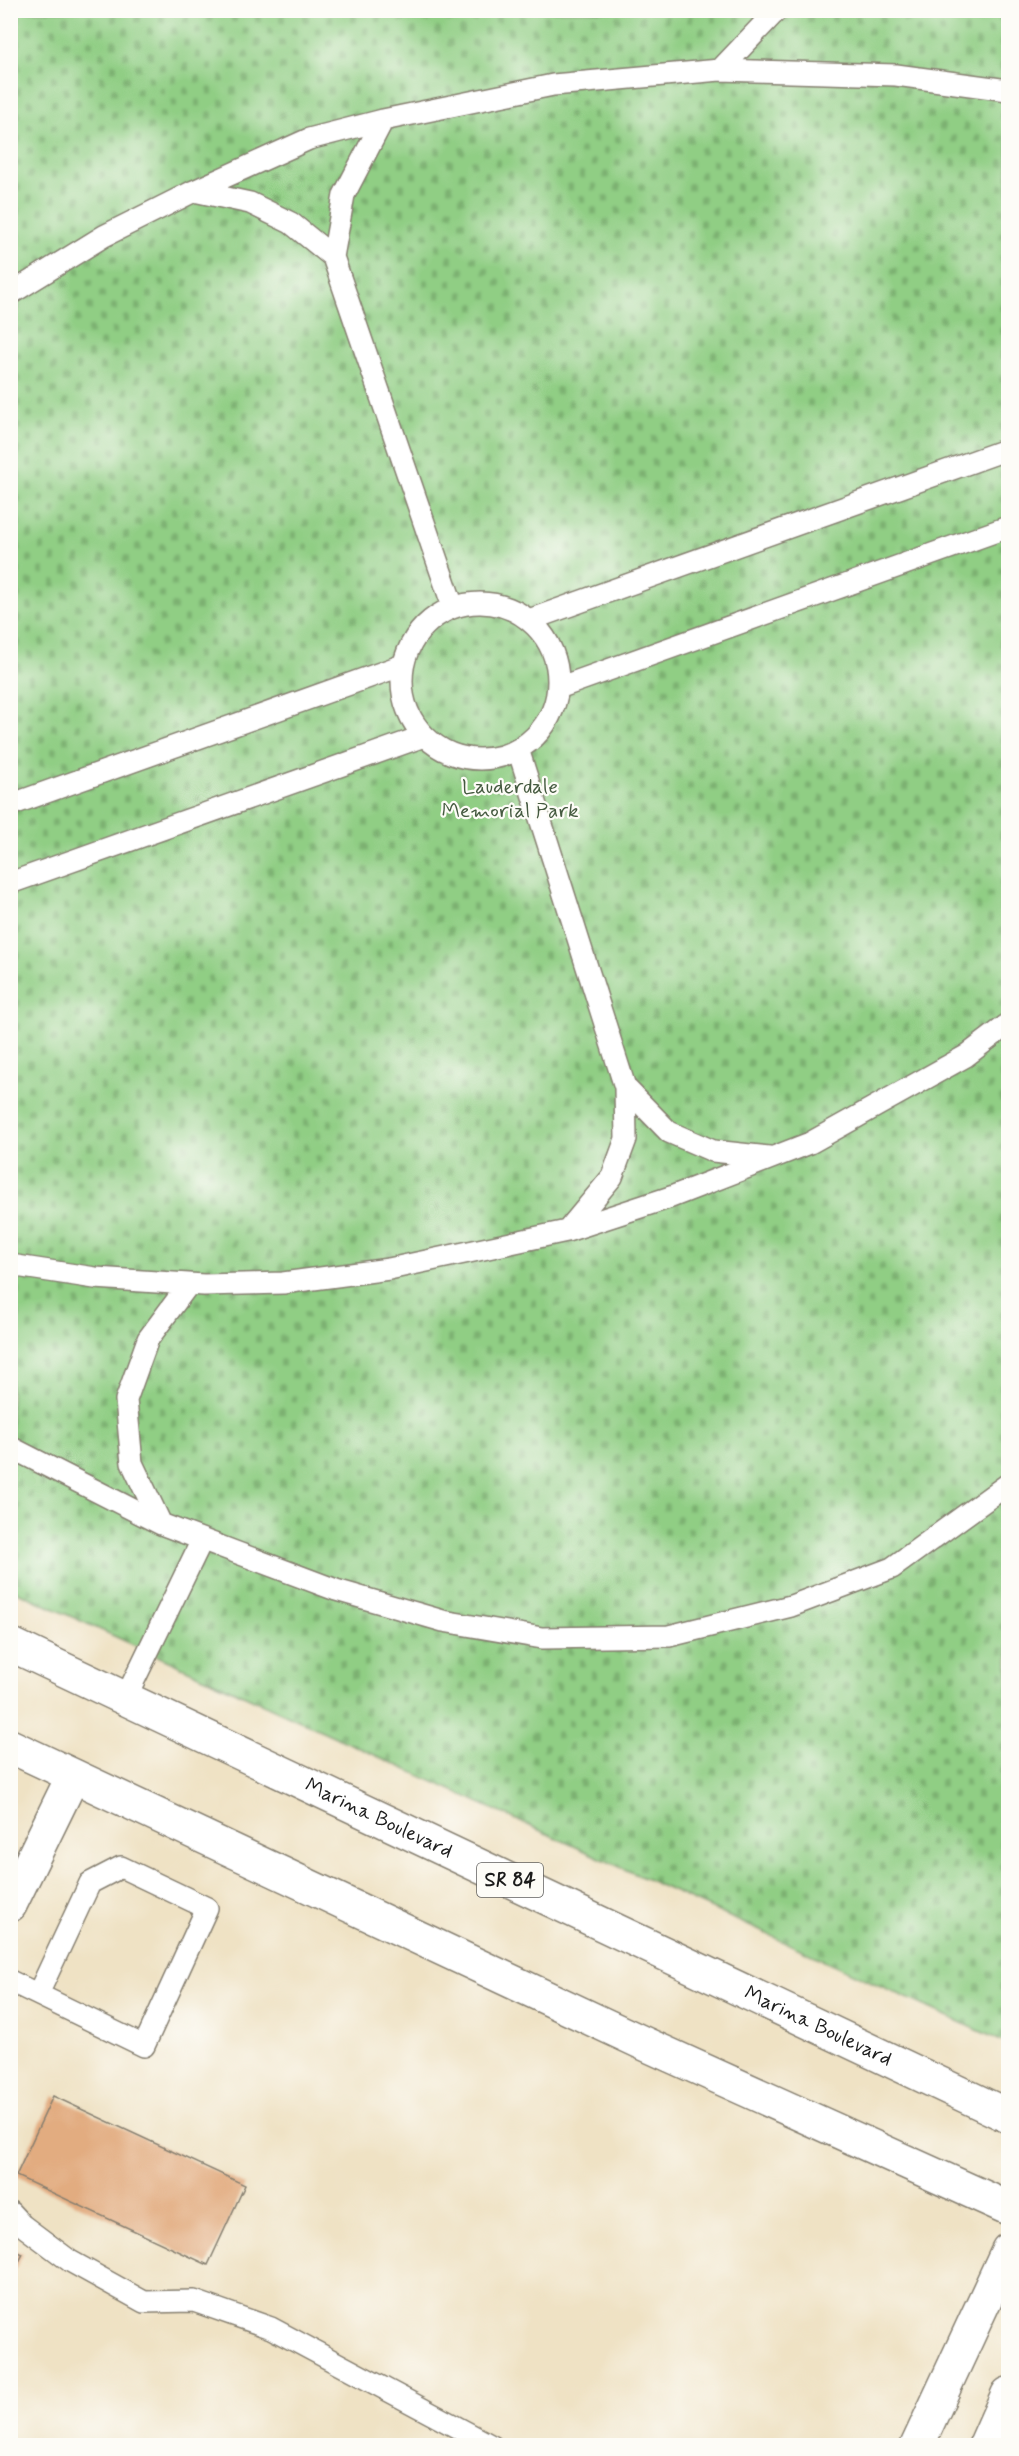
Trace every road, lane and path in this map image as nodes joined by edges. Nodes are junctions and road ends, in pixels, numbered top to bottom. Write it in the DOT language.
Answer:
graph roads {
  1 [pos="777,10"];
  2 [pos="720,70"];
  3 [pos="1008,90"];
  4 [pos="383,120"];
  5 [pos="194,191"];
  6 [pos="333,257"];
  7 [pos="10,294"];
  8 [pos="1008,449"];
  9 [pos="1008,527"];
  10 [pos="453,607"];
  11 [pos="529,620"];
  12 [pos="403,665"];
  13 [pos="558,688"];
  14 [pos="424,736"];
  15 [pos="518,749"];
  16 [pos="10,805"];
  17 [pos="10,883"];
  18 [pos="1008,1024"];
  19 [pos="625,1087"];
  20 [pos="772,1158"];
  21 [pos="567,1231"];
  22 [pos="10,1266"];
  23 [pos="189,1284"];
  24 [pos="10,1447"];
  25 [pos="1008,1484"];
  26 [pos="161,1524"];
  27 [pos="202,1540"];
  28 [pos="10,1644"];
  29 [pos="125,1699"];
  30 [pos="10,1746"];
  31 [pos="73,1776"];
  32 [pos="10,1905"];
  33 [pos="10,1981"];
  34 [pos="38,1994"];
  35 [pos="1008,2116"];
  36 [pos="1008,2208"];
  37 [pos="10,2212"];
  38 [pos="1008,2250"];
  39 [pos="1008,2394"];
  40 [pos="492,2445"];
  41 [pos="917,2445"];
  42 [pos="985,2445"];
  1 -- 2 [label="lane"];
  2 -- 3 [label="lane"];
  2 -- 4 [label="lane"];
  4 -- 5 [label="lane"];
  4 -- 6 [label="lane"];
  5 -- 6 [label="lane"];
  5 -- 7 [label="lane"];
  6 -- 10 [label="lane"];
  8 -- 11 [label="lane"];
  9 -- 13 [label="lane"];
  10 -- 11 [label="lane"];
  10 -- 12 [label="lane"];
  11 -- 13 [label="lane"];
  12 -- 14 [label="lane"];
  12 -- 16 [label="lane"];
  13 -- 15 [label="lane"];
  14 -- 15 [label="lane"];
  14 -- 17 [label="lane"];
  15 -- 19 [label="lane"];
  18 -- 20 [label="lane"];
  19 -- 20 [label="lane"];
  19 -- 21 [label="lane"];
  20 -- 21 [label="lane"];
  21 -- 23 [label="lane"];
  22 -- 23 [label="lane"];
  23 -- 26 [label="lane"];
  24 -- 26 [label="lane"];
  25 -- 27 [label="lane"];
  26 -- 27 [label="lane"];
  27 -- 29 [label="lane"];
  28 -- 29 [label="main road, Marina Boulevard / SR 84"];
  29 -- 35 [label="main road, Marina Boulevard / SR 84"];
  30 -- 31 [label="main road"];
  31 -- 32 [label="main road"];
  31 -- 36 [label="main road"];
  33 -- 34 [label="lane"];
  34 -- 34 [label="lane"];
  37 -- 40 [label="lane"];
  38 -- 41 [label="main road"];
  39 -- 42 [label="main road"];
}
